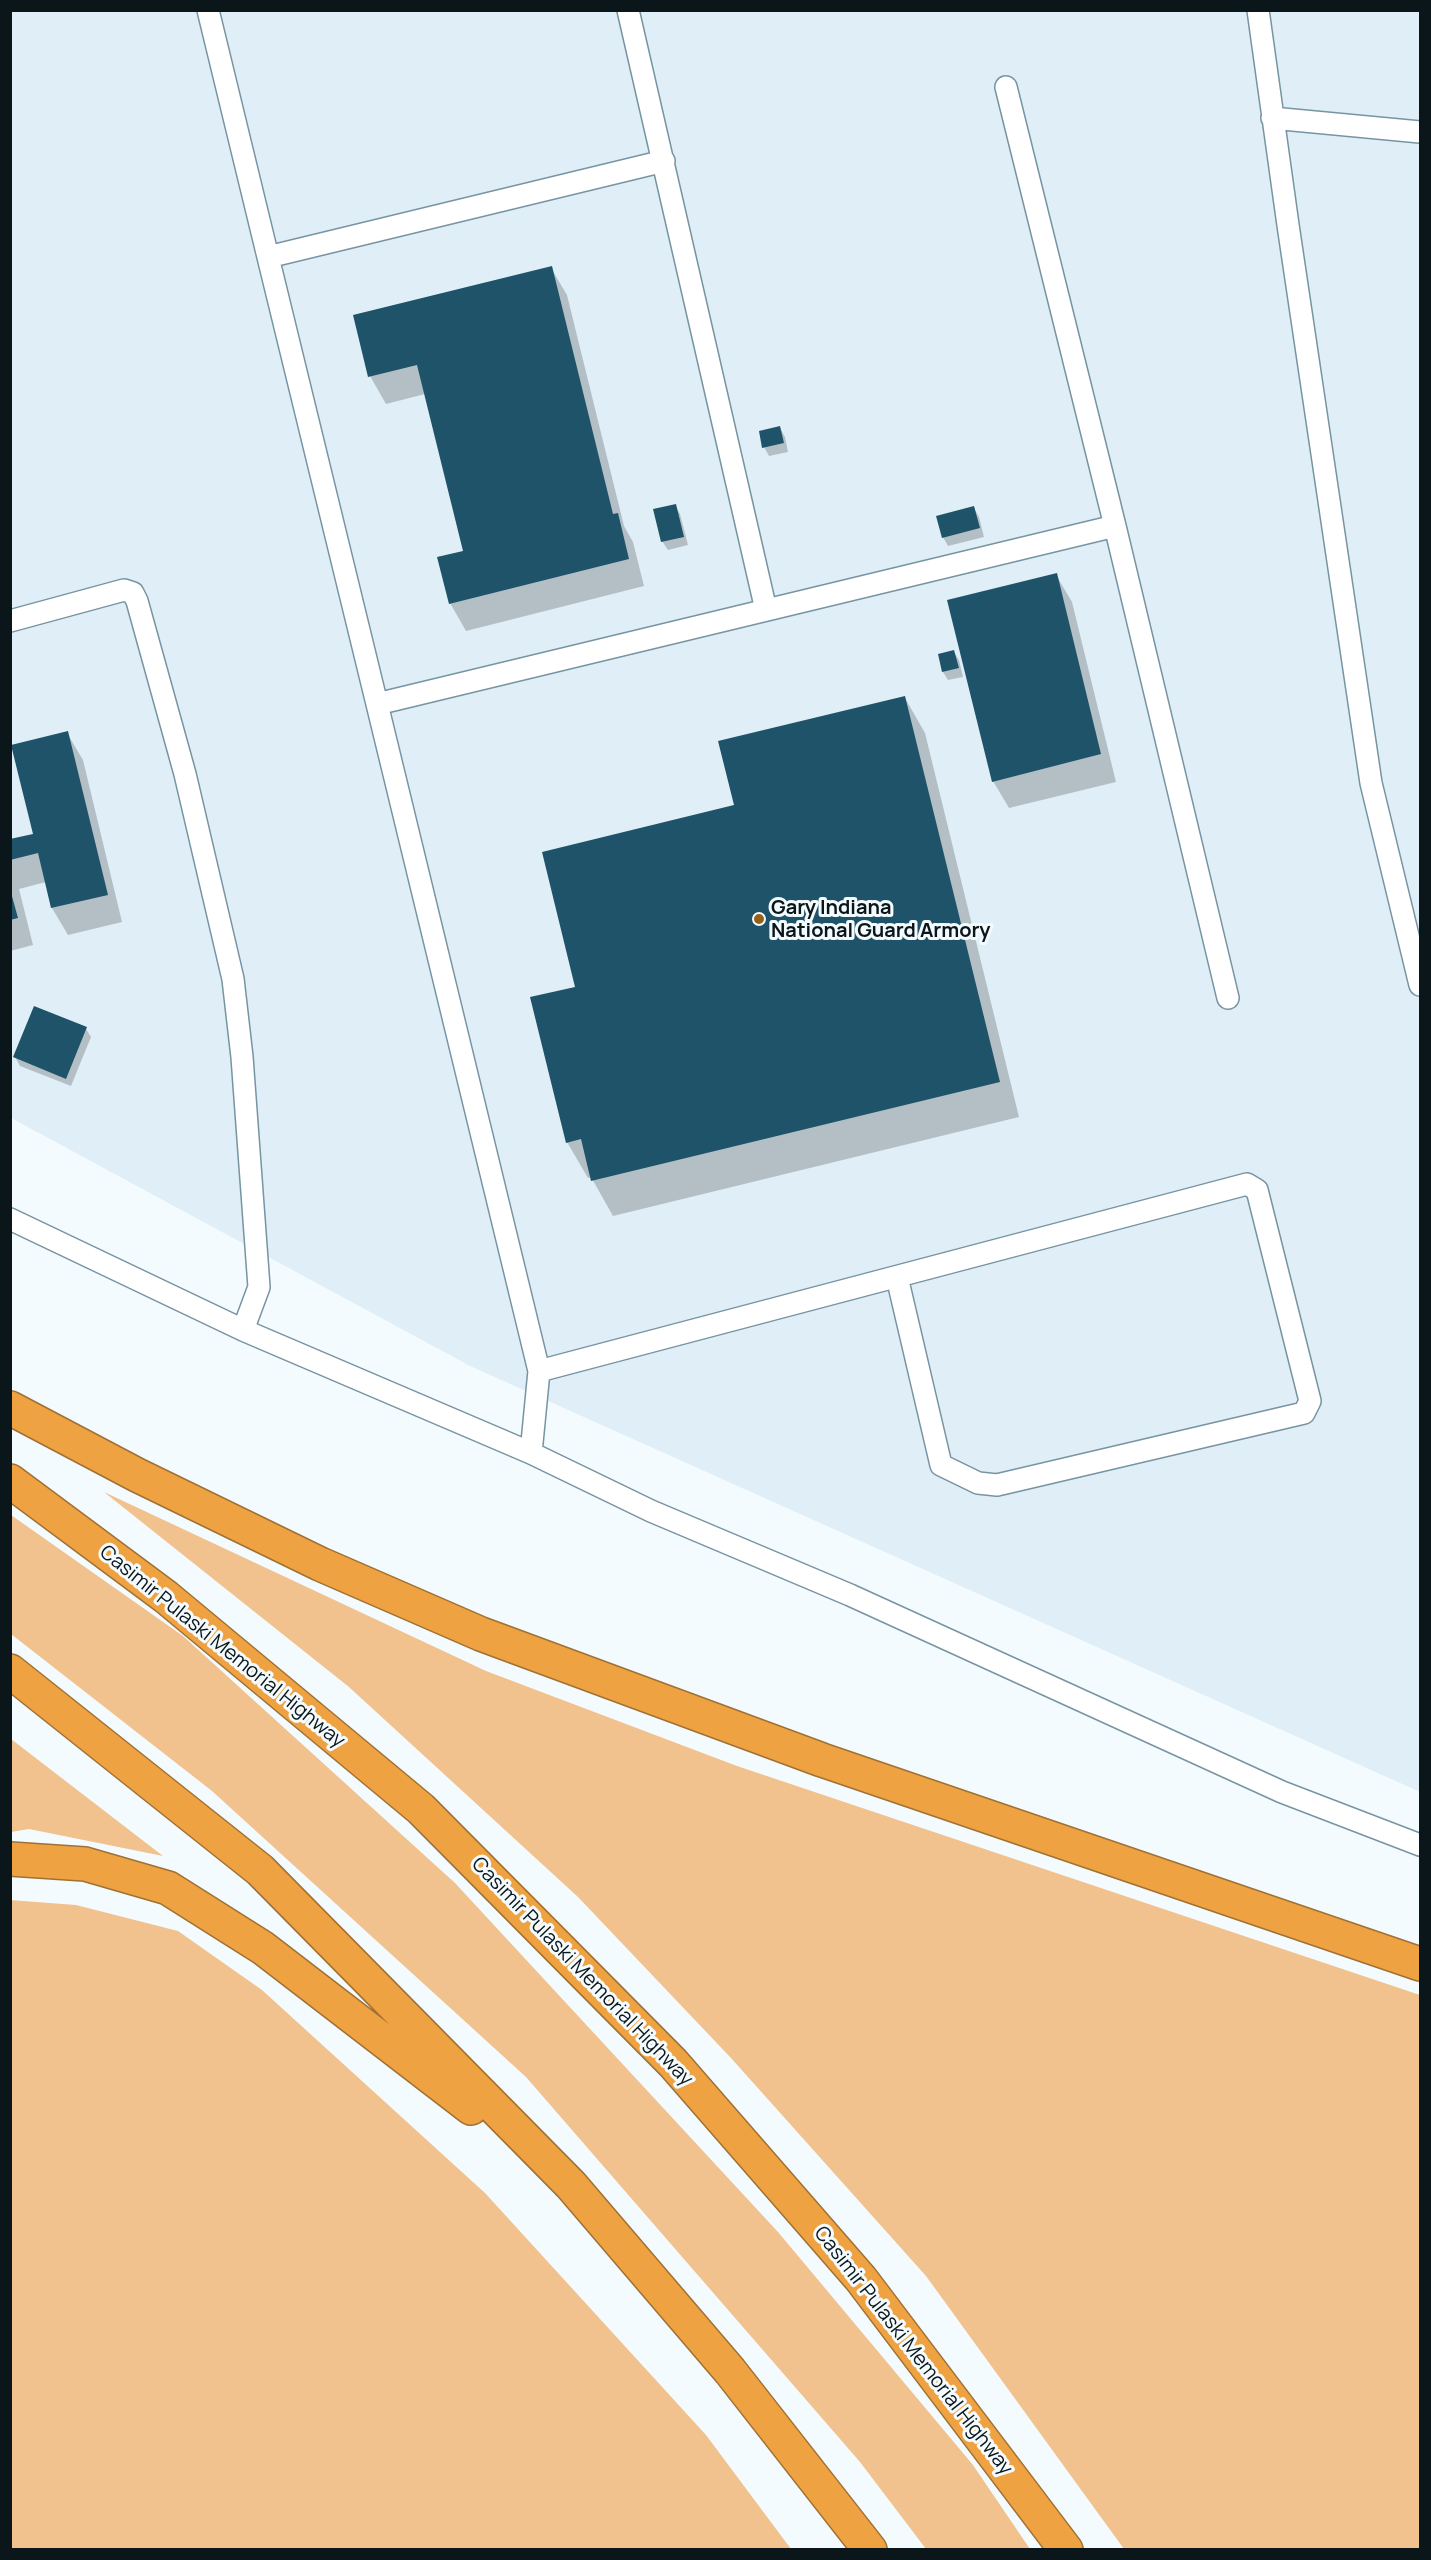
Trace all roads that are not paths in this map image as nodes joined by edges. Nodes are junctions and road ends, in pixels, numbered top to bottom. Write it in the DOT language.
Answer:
graph roads {
  1 [pos="208,10"];
  2 [pos="628,10"];
  3 [pos="1258,10"];
  4 [pos="1006,87"];
  5 [pos="1272,118"];
  6 [pos="1420,132"];
  7 [pos="664,161"];
  8 [pos="268,257"];
  9 [pos="1115,526"];
  10 [pos="766,610"];
  11 [pos="10,621"];
  12 [pos="377,704"];
  13 [pos="1420,985"];
  14 [pos="1228,998"];
  15 [pos="10,1219"];
  16 [pos="897,1277"];
  17 [pos="243,1330"];
  18 [pos="539,1371"];
  19 [pos="10,1407"];
  20 [pos="531,1454"];
  21 [pos="10,1482"];
  22 [pos="10,1671"];
  23 [pos="1420,1845"];
  24 [pos="10,1859"];
  25 [pos="1420,1964"];
  26 [pos="571,2185"];
  27 [pos="870,2550"];
  28 [pos="1066,2550"];
  1 -- 8 [label="lane"];
  2 -- 7 [label="lane"];
  3 -- 5 [label="lane"];
  4 -- 9 [label="lane"];
  5 -- 6 [label="lane"];
  5 -- 13 [label="lane"];
  7 -- 8 [label="lane"];
  7 -- 10 [label="lane"];
  8 -- 12 [label="lane"];
  9 -- 10 [label="lane"];
  9 -- 14 [label="lane"];
  10 -- 12 [label="lane"];
  11 -- 17 [label="lane"];
  12 -- 18 [label="lane"];
  15 -- 17 [label="lane"];
  16 -- 16 [label="lane"];
  16 -- 18 [label="lane"];
  17 -- 20 [label="lane"];
  18 -- 20 [label="lane"];
  19 -- 25 [label="highway"];
  20 -- 23 [label="lane"];
  21 -- 28 [label="highway, Casimir Pulaski Memorial Highway"];
  22 -- 26 [label="highway"];
  24 -- 26 [label="highway"];
  26 -- 27 [label="highway"];
}
